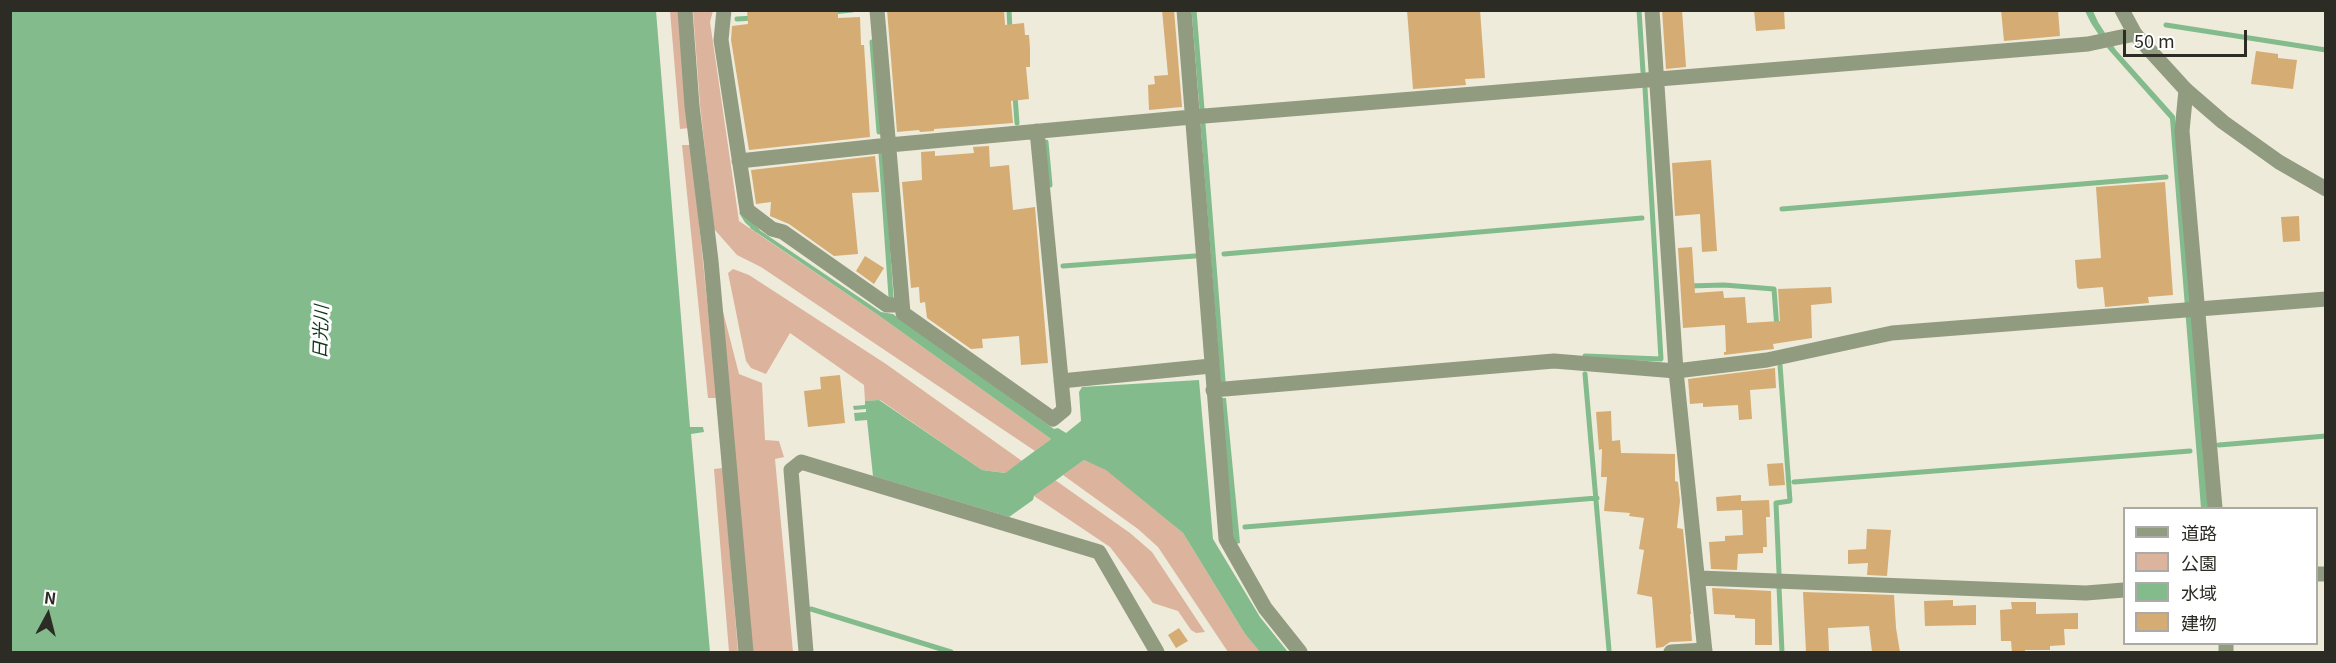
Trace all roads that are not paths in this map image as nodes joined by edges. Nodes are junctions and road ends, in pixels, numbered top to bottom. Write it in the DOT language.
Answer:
graph roads {
  1 [pos="685,10"];
  2 [pos="724,10"];
  3 [pos="877,10"];
  4 [pos="1184,10"];
  5 [pos="1652,10"];
  6 [pos="2122,10"];
  7 [pos="2135,34"];
  8 [pos="1658,80"];
  9 [pos="2186,90"];
  10 [pos="1192,117"];
  11 [pos="1037,131"];
  12 [pos="889,145"];
  13 [pos="739,161"];
  14 [pos="2325,189"];
  15 [pos="2325,300"];
  16 [pos="902,305"];
  17 [pos="2191,310"];
  18 [pos="1211,366"];
  19 [pos="1676,371"];
  20 [pos="1061,381"];
  21 [pos="1213,390"];
  22 [pos="2215,507"];
  23 [pos="1699,578"];
  24 [pos="2123,590"];
  25 [pos="1705,651"];
  26 [pos="746,652"];
  27 [pos="806,652"];
  28 [pos="1157,652"];
  29 [pos="1300,652"];
  30 [pos="1671,652"];
  1 -- 26 [label="street"];
  2 -- 13 [label="street"];
  3 -- 12 [label="street"];
  4 -- 10 [label="street"];
  5 -- 8 [label="street"];
  6 -- 7 [label="street"];
  7 -- 8 [label="street"];
  7 -- 9 [label="street"];
  8 -- 10 [label="street"];
  8 -- 19 [label="street"];
  9 -- 14 [label="street"];
  9 -- 17 [label="street"];
  10 -- 11 [label="street"];
  10 -- 18 [label="street"];
  11 -- 12 [label="street"];
  11 -- 20 [label="street"];
  12 -- 13 [label="street"];
  12 -- 16 [label="street"];
  13 -- 16 [label="street"];
  15 -- 17 [label="street"];
  16 -- 20 [label="street"];
  17 -- 19 [label="street"];
  17 -- 22 [label="street"];
  18 -- 20 [label="street"];
  18 -- 21 [label="street"];
  19 -- 21 [label="street"];
  19 -- 23 [label="street"];
  21 -- 29 [label="street"];
  23 -- 24 [label="street"];
  23 -- 25 [label="street"];
  25 -- 30 [label="street"];
  27 -- 28 [label="street"];
}
